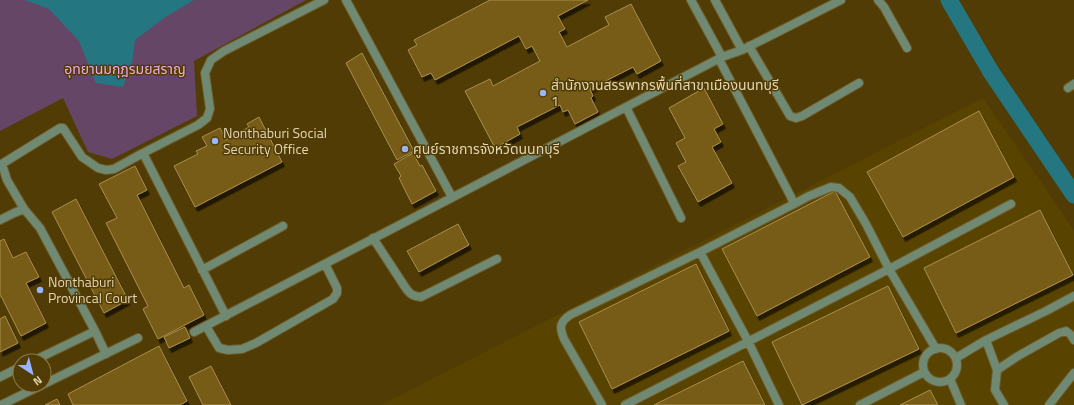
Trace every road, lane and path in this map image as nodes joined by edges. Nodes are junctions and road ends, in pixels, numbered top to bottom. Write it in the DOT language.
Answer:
graph roads {
  1 [pos="324,0"];
  2 [pos="346,0"];
  3 [pos="691,0"];
  4 [pos="841,0"];
  5 [pos="878,0"];
  6 [pos="719,1"];
  7 [pos="746,48"];
  8 [pos="907,48"];
  9 [pos="720,58"];
  10 [pos="859,83"];
  11 [pos="626,107"];
  12 [pos="143,153"];
  13 [pos="1,165"];
  14 [pos="452,197"];
  15 [pos="794,204"];
  16 [pos="1011,204"];
  17 [pos="24,209"];
  18 [pos="681,218"];
  19 [pos="0,220"];
  20 [pos="283,226"];
  21 [pos="373,238"];
  22 [pos="700,252"];
  23 [pos="497,259"];
  24 [pos="326,264"];
  25 [pos="889,268"];
  26 [pos="202,270"];
  27 [pos="1074,296"];
  28 [pos="226,316"];
  29 [pos="206,326"];
  30 [pos="95,331"];
  31 [pos="194,332"];
  32 [pos="138,338"];
  33 [pos="986,340"];
  34 [pos="1074,340"];
  35 [pos="748,341"];
  36 [pos="936,349"];
  37 [pos="50,353"];
  38 [pos="106,354"];
  39 [pos="956,358"];
  40 [pos="997,370"];
  41 [pos="12,372"];
  42 [pos="924,372"];
  43 [pos="1074,373"];
  44 [pos="0,377"];
  45 [pos="950,379"];
  46 [pos="52,381"];
  47 [pos="26,393"];
  48 [pos="1,405"];
  49 [pos="602,405"];
  50 [pos="625,405"];
  51 [pos="779,405"];
  52 [pos="860,405"];
  53 [pos="961,405"];
  54 [pos="1004,405"];
  55 [pos="1049,405"];
  1 -- 12 [label="lane"];
  2 -- 14 [label="lane"];
  3 -- 9 [label="lane"];
  4 -- 7 [label="lane"];
  5 -- 8 [label="lane"];
  6 -- 7 [label="lane"];
  7 -- 9 [label="lane"];
  7 -- 10 [label="lane"];
  9 -- 11 [label="lane"];
  9 -- 15 [label="lane"];
  11 -- 14 [label="lane"];
  11 -- 18 [label="lane"];
  12 -- 13 [label="lane"];
  12 -- 26 [label="lane"];
  13 -- 17 [label="lane"];
  14 -- 21 [label="lane"];
  15 -- 22 [label="lane"];
  15 -- 25 [label="lane"];
  16 -- 25 [label="lane"];
  17 -- 19 [label="lane"];
  17 -- 30 [label="lane"];
  20 -- 26 [label="lane"];
  21 -- 23 [label="lane"];
  21 -- 24 [label="lane"];
  22 -- 35 [label="lane"];
  22 -- 49 [label="lane"];
  24 -- 28 [label="lane"];
  24 -- 29 [label="lane"];
  25 -- 35 [label="lane"];
  25 -- 36 [label="lane"];
  26 -- 28 [label="lane"];
  27 -- 33 [label="lane"];
  28 -- 29 [label="lane"];
  29 -- 31 [label="lane"];
  30 -- 37 [label="lane"];
  30 -- 38 [label="lane"];
  32 -- 38 [label="lane"];
  33 -- 39 [label="lane"];
  33 -- 40 [label="lane"];
  34 -- 40 [label="lane"];
  35 -- 50 [label="lane"];
  35 -- 51 [label="lane"];
  36 -- 39 [label="lane"];
  36 -- 42 [label="lane"];
  38 -- 46 [label="lane"];
  39 -- 45 [label="lane"];
  40 -- 54 [label="lane"];
  41 -- 44 [label="lane"];
  42 -- 45 [label="lane"];
  42 -- 52 [label="lane"];
  43 -- 55 [label="lane"];
  45 -- 53 [label="lane"];
  47 -- 48 [label="lane"];
}
